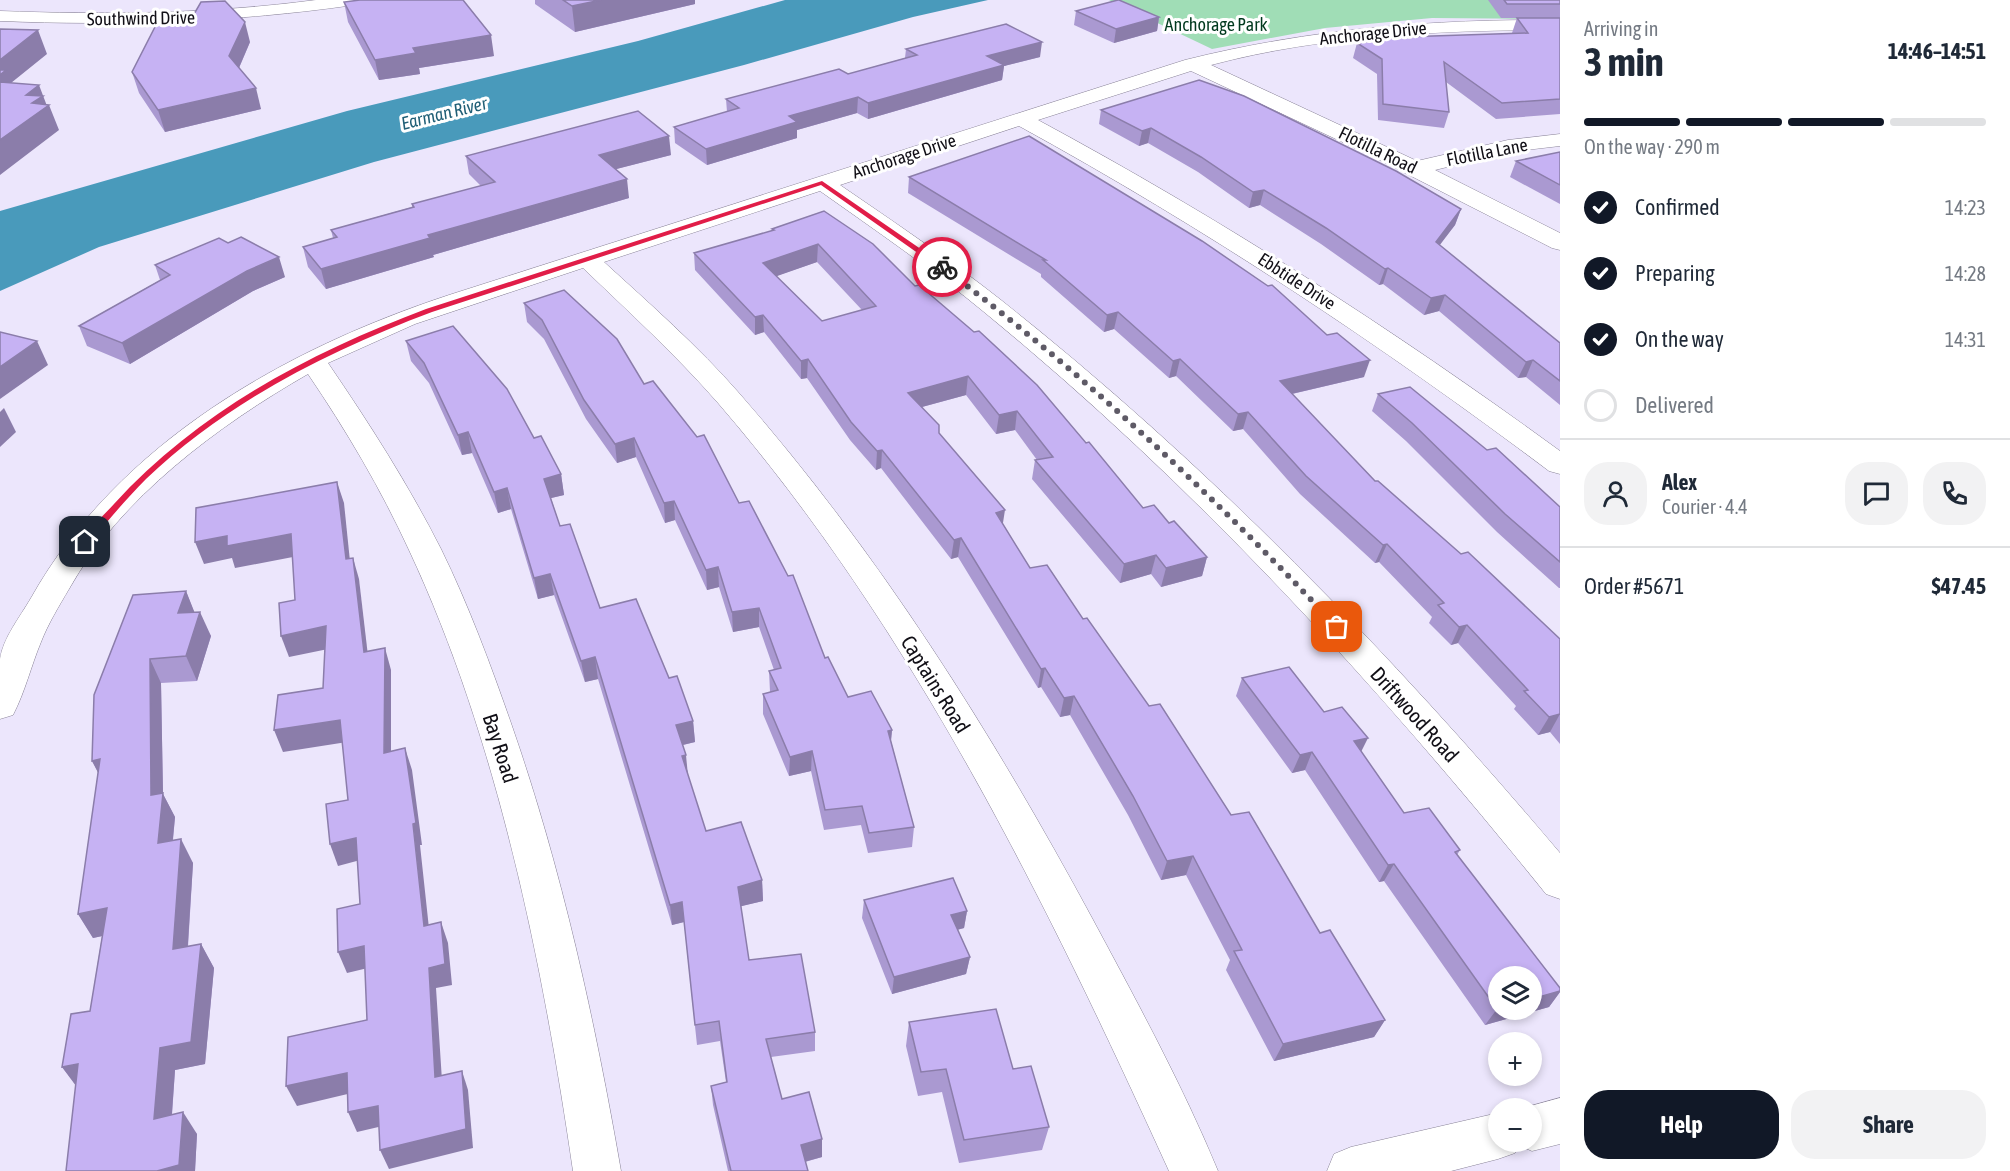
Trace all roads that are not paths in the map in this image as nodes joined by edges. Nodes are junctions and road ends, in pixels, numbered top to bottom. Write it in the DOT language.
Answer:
graph roads {
  1 [pos="344,1"];
  2 [pos="0,16"];
  3 [pos="1560,26"];
  4 [pos="1192,64"];
  5 [pos="1021,119"];
  6 [pos="1560,140"];
  7 [pos="1415,168"];
  8 [pos="822,183"];
  9 [pos="1560,243"];
  10 [pos="587,259"];
  11 [pos="312,360"];
  12 [pos="1560,465"];
  13 [pos="0,705"];
  14 [pos="1560,882"];
  15 [pos="1560,1121"];
  16 [pos="1542,1126"];
  17 [pos="1488,1138"];
  18 [pos="597,1171"];
  19 [pos="1194,1171"];
  20 [pos="1351,1171"];
  1 -- 2 [label="street, Southwind Drive"];
  3 -- 4 [label="street, Anchorage Drive"];
  4 -- 5 [label="street, Anchorage Drive"];
  4 -- 7 [label="street, Flotilla Road"];
  5 -- 8 [label="street, Anchorage Drive"];
  5 -- 12 [label="street, Ebbtide Drive"];
  6 -- 7 [label="street, Flotilla Lane"];
  7 -- 9 [label="street, Flotilla Road"];
  8 -- 10 [label="street, Anchorage Drive"];
  8 -- 14 [label="street, Driftwood Road"];
  10 -- 11 [label="street, Anchorage Drive"];
  10 -- 19 [label="street, Captains Road"];
  11 -- 13 [label="street, Anchorage Drive"];
  11 -- 18 [label="street, Bay Road"];
  15 -- 16 [label="street"];
  17 -- 20 [label="street"];
}
